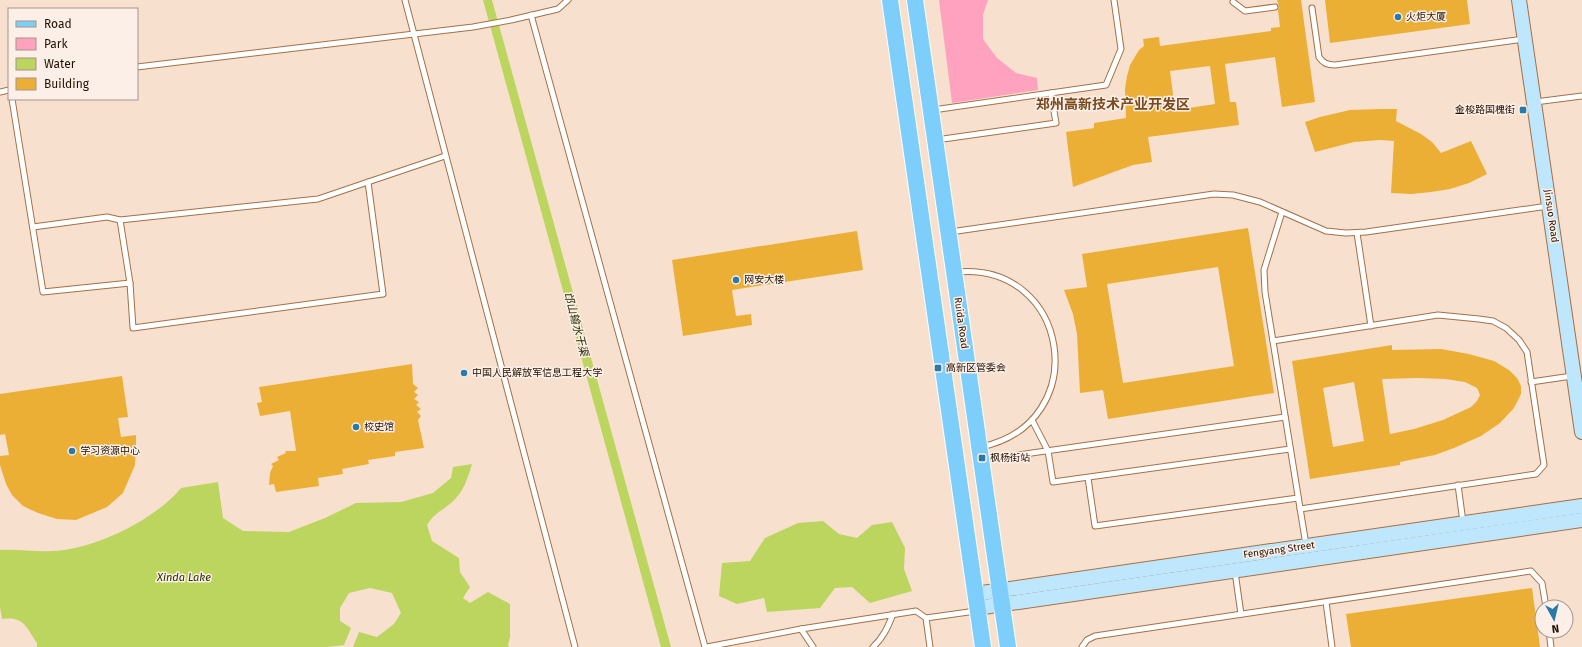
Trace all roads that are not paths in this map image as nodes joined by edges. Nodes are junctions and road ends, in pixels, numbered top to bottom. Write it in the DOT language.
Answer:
graph roads {
  1 [pos="404,0"];
  2 [pos="568,0"];
  3 [pos="890,0"];
  4 [pos="915,0"];
  5 [pos="1114,0"];
  6 [pos="1519,0"];
  7 [pos="1233,2"];
  8 [pos="1275,7"];
  9 [pos="1312,8"];
  10 [pos="532,15"];
  11 [pos="413,33"];
  12 [pos="1525,39"];
  13 [pos="138,67"];
  14 [pos="1052,93"];
  15 [pos="1582,96"];
  16 [pos="12,100"];
  17 [pos="1534,102"];
  18 [pos="930,110"];
  19 [pos="935,140"];
  20 [pos="445,156"];
  21 [pos="368,182"];
  22 [pos="1549,206"];
  23 [pos="1282,212"];
  24 [pos="120,220"];
  25 [pos="33,227"];
  26 [pos="948,233"];
  27 [pos="1357,233"];
  28 [pos="953,272"];
  29 [pos="130,282"];
  30 [pos="1371,326"];
  31 [pos="1273,341"];
  32 [pos="1574,376"];
  33 [pos="1532,382"];
  34 [pos="1285,417"];
  35 [pos="1032,420"];
  36 [pos="1582,432"];
  37 [pos="1290,449"];
  38 [pos="1048,451"];
  39 [pos="979,452"];
  40 [pos="1088,478"];
  41 [pos="1458,485"];
  42 [pos="1298,498"];
  43 [pos="1582,506"];
  44 [pos="1300,509"];
  45 [pos="1582,520"];
  46 [pos="1463,523"];
  47 [pos="1306,546"];
  48 [pos="1234,570"];
  49 [pos="1000,598"];
  50 [pos="1545,599"];
  51 [pos="1326,602"];
  52 [pos="976,604"];
  53 [pos="893,614"];
  54 [pos="1241,614"];
  55 [pos="926,618"];
  56 [pos="800,629"];
  57 [pos="575,647"];
  58 [pos="706,647"];
  59 [pos="813,647"];
  60 [pos="873,647"];
  61 [pos="930,647"];
  62 [pos="982,647"];
  63 [pos="1008,647"];
  64 [pos="1082,647"];
  65 [pos="1332,647"];
  1 -- 11 [label="lane"];
  2 -- 10 [label="lane"];
  3 -- 52 [label="main road"];
  4 -- 18 [label="main road, Ruida Road"];
  5 -- 14 [label="lane"];
  6 -- 12 [label="street, Jinsuo Road"];
  7 -- 8 [label="lane"];
  9 -- 12 [label="lane"];
  10 -- 11 [label="lane"];
  10 -- 58 [label="lane"];
  11 -- 13 [label="lane"];
  11 -- 20 [label="lane"];
  12 -- 17 [label="street, Jinsuo Road"];
  14 -- 18 [label="lane"];
  14 -- 19 [label="lane"];
  15 -- 17 [label="lane"];
  16 -- 25 [label="lane"];
  17 -- 22 [label="street, Jinsuo Road"];
  18 -- 19 [label="main road, Ruida Road"];
  19 -- 26 [label="main road, Ruida Road"];
  20 -- 21 [label="lane"];
  20 -- 57 [label="lane"];
  21 -- 24 [label="lane"];
  21 -- 29 [label="lane"];
  22 -- 27 [label="lane"];
  22 -- 32 [label="street, Jinsuo Road"];
  23 -- 26 [label="lane"];
  23 -- 27 [label="lane"];
  23 -- 31 [label="lane"];
  24 -- 25 [label="lane"];
  24 -- 29 [label="lane"];
  25 -- 29 [label="lane"];
  26 -- 28 [label="main road, Ruida Road"];
  27 -- 30 [label="lane"];
  28 -- 35 [label="lane"];
  28 -- 39 [label="main road, Ruida Road"];
  30 -- 31 [label="lane"];
  30 -- 33 [label="lane"];
  31 -- 34 [label="lane"];
  32 -- 33 [label="lane"];
  32 -- 36 [label="street, Jinsuo Road"];
  33 -- 41 [label="lane"];
  34 -- 37 [label="lane"];
  34 -- 38 [label="lane"];
  35 -- 38 [label="lane"];
  35 -- 39 [label="lane"];
  37 -- 40 [label="lane"];
  37 -- 42 [label="lane"];
  38 -- 39 [label="lane"];
  38 -- 40 [label="lane"];
  39 -- 49 [label="main road, Ruida Road"];
  40 -- 42 [label="lane"];
  41 -- 44 [label="lane"];
  41 -- 46 [label="lane"];
  42 -- 44 [label="lane"];
  43 -- 46 [label="street, Fengyang Street"];
  44 -- 47 [label="lane"];
  45 -- 48 [label="street, Fengyang Street"];
  46 -- 47 [label="street, Fengyang Street"];
  47 -- 49 [label="street, Fengyang Street"];
  48 -- 49 [label="street, Fengyang Street"];
  48 -- 54 [label="lane"];
  49 -- 52 [label="street, Fengyang Street"];
  49 -- 63 [label="main road, Ruida Road"];
  50 -- 51 [label="lane"];
  51 -- 54 [label="lane"];
  51 -- 65 [label="lane"];
  52 -- 55 [label="lane"];
  52 -- 62 [label="main road"];
  53 -- 55 [label="lane"];
  53 -- 56 [label="lane"];
  53 -- 60 [label="lane"];
  54 -- 64 [label="lane"];
  55 -- 61 [label="lane"];
  56 -- 58 [label="lane"];
  56 -- 59 [label="lane"];
}
